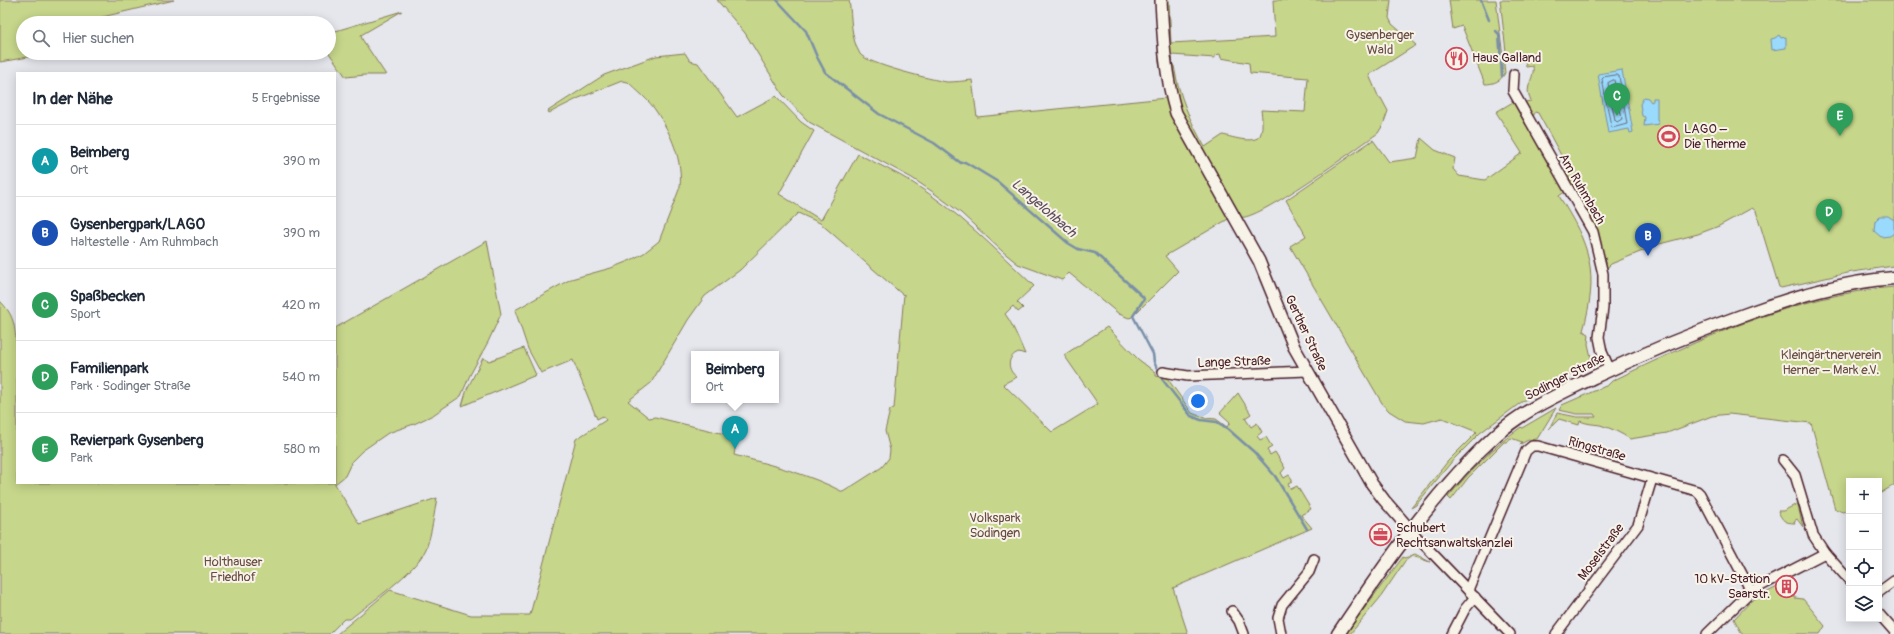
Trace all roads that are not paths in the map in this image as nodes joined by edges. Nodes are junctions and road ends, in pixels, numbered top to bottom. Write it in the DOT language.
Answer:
graph roads {
  1 [pos="1160,0"];
  2 [pos="1514,74"];
  3 [pos="1894,278"];
  4 [pos="1610,370"];
  5 [pos="1307,371"];
  6 [pos="1163,372"];
  7 [pos="1783,460"];
  8 [pos="1652,479"];
  9 [pos="1412,531"];
  10 [pos="1825,553"];
  11 [pos="1314,559"];
  12 [pos="1846,577"];
  13 [pos="1894,581"];
  14 [pos="1468,590"];
  15 [pos="1882,590"];
  16 [pos="1751,591"];
  17 [pos="1475,597"];
  18 [pos="1232,611"];
  19 [pos="1882,617"];
  20 [pos="1894,631"];
  21 [pos="1244,634"];
  22 [pos="1281,634"];
  23 [pos="1338,634"];
  24 [pos="1452,634"];
  25 [pos="1510,634"];
  26 [pos="1556,634"];
  27 [pos="1707,634"];
  1 -- 5 [label="street, Gerther Straße"];
  2 -- 4 [label="street, Am Ruhmbach"];
  3 -- 4 [label="main road, Sodinger Straße"];
  4 -- 9 [label="main road, Sodinger Straße"];
  5 -- 6 [label="street, Lange Straße"];
  5 -- 9 [label="street, Gerther Straße"];
  7 -- 10 [label="street"];
  8 -- 14 [label="street, Ringstraße"];
  8 -- 16 [label="street, Ringstraße"];
  8 -- 26 [label="street, Moselstraße"];
  9 -- 14 [label="street, Gerther Straße"];
  9 -- 23 [label="main road, Sodinger Straße"];
  10 -- 12 [label="street"];
  10 -- 16 [label="street"];
  11 -- 22 [label="street"];
  13 -- 15 [label="street"];
  14 -- 17 [label="street, Gerther Straße"];
  16 -- 27 [label="street"];
  17 -- 24 [label="street"];
  17 -- 25 [label="street, Gerther Straße"];
  18 -- 21 [label="street"];
  19 -- 20 [label="street"];
}
